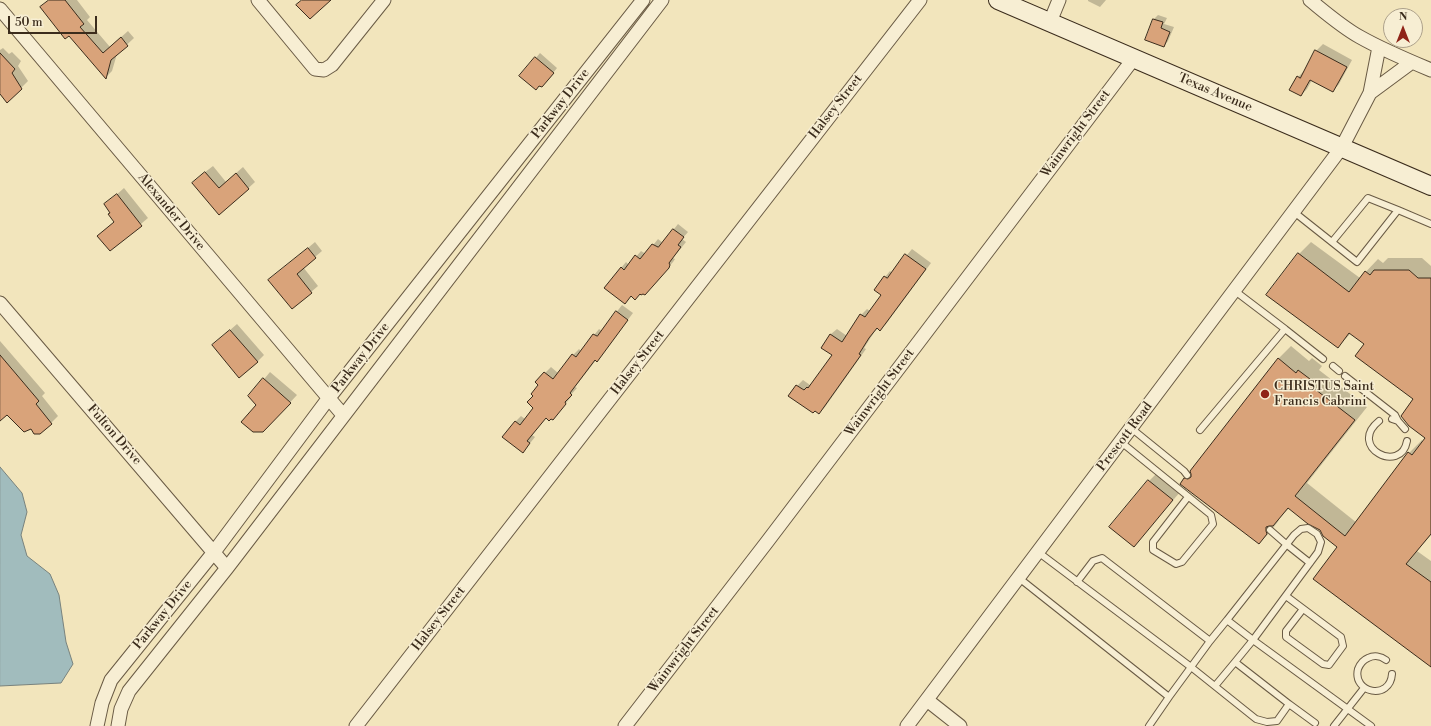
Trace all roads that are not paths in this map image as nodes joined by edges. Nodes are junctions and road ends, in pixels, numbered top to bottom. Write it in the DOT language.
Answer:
graph roads {
  1 [pos="258,0"];
  2 [pos="384,0"];
  3 [pos="643,0"];
  4 [pos="662,0"];
  5 [pos="920,0"];
  6 [pos="998,0"];
  7 [pos="1059,0"];
  8 [pos="1310,0"];
  9 [pos="0,9"];
  10 [pos="1050,22"];
  11 [pos="1379,47"];
  12 [pos="1134,58"];
  13 [pos="1412,62"];
  14 [pos="1431,70"];
  15 [pos="1370,93"];
  16 [pos="1342,147"];
  17 [pos="1431,186"];
  18 [pos="1398,210"];
  19 [pos="1294,212"];
  20 [pos="1431,224"];
  21 [pos="1332,242"];
  22 [pos="1235,291"];
  23 [pos="0,303"];
  24 [pos="1284,329"];
  25 [pos="1322,359"];
  26 [pos="1333,366"];
  27 [pos="328,399"];
  28 [pos="343,415"];
  29 [pos="1379,421"];
  30 [pos="1131,428"];
  31 [pos="1405,429"];
  32 [pos="1200,430"];
  33 [pos="1407,440"];
  34 [pos="1121,442"];
  35 [pos="1187,473"];
  36 [pos="1188,497"];
  37 [pos="1271,531"];
  38 [pos="1286,544"];
  39 [pos="214,552"];
  40 [pos="1038,552"];
  41 [pos="1310,563"];
  42 [pos="227,568"];
  43 [pos="1019,578"];
  44 [pos="1077,582"];
  45 [pos="1286,596"];
  46 [pos="1303,609"];
  47 [pos="1227,620"];
  48 [pos="1253,640"];
  49 [pos="1210,641"];
  50 [pos="1386,660"];
  51 [pos="1236,662"];
  52 [pos="1191,667"];
  53 [pos="1392,674"];
  54 [pos="1215,686"];
  55 [pos="1364,688"];
  56 [pos="1169,697"];
  57 [pos="927,700"];
  58 [pos="1289,704"];
  59 [pos="1348,708"];
  60 [pos="1315,723"];
  61 [pos="97,726"];
  62 [pos="118,726"];
  63 [pos="356,726"];
  64 [pos="625,726"];
  65 [pos="907,726"];
  66 [pos="960,726"];
  67 [pos="1149,726"];
  68 [pos="1334,726"];
  69 [pos="1371,726"];
  1 -- 2 [label="street"];
  3 -- 27 [label="street, Parkway Drive"];
  4 -- 28 [label="street, Parkway Drive"];
  5 -- 63 [label="street, Halsey Street"];
  6 -- 10 [label="street, Texas Avenue"];
  7 -- 10 [label="street"];
  8 -- 11 [label="street"];
  9 -- 27 [label="street, Alexander Drive"];
  10 -- 12 [label="street, Texas Avenue"];
  11 -- 13 [label="street"];
  11 -- 15 [label="street"];
  12 -- 16 [label="street, Texas Avenue"];
  12 -- 64 [label="street, Wainwright Street"];
  13 -- 14 [label="street"];
  13 -- 15 [label="street"];
  15 -- 16 [label="street, Prescott Road"];
  16 -- 17 [label="street, Texas Avenue"];
  16 -- 19 [label="street, Prescott Road"];
  18 -- 20 [label="lane"];
  18 -- 21 [label="lane"];
  18 -- 21 [label="lane"];
  19 -- 21 [label="lane"];
  19 -- 22 [label="street, Prescott Road"];
  22 -- 24 [label="lane"];
  22 -- 30 [label="street, Prescott Road"];
  23 -- 39 [label="street, Fulton Drive"];
  24 -- 25 [label="lane"];
  24 -- 32 [label="lane"];
  26 -- 31 [label="lane"];
  27 -- 28 [label="street, Alexander Drive"];
  27 -- 39 [label="street, Parkway Drive"];
  28 -- 42 [label="street, Parkway Drive"];
  29 -- 33 [label="lane"];
  30 -- 34 [label="street, Prescott Road"];
  30 -- 35 [label="lane"];
  34 -- 36 [label="lane"];
  34 -- 40 [label="street, Prescott Road"];
  36 -- 36 [label="lane"];
  37 -- 38 [label="lane"];
  38 -- 41 [label="lane"];
  38 -- 41 [label="lane"];
  38 -- 47 [label="lane"];
  39 -- 42 [label="street, Fulton Drive"];
  39 -- 61 [label="street, Parkway Drive"];
  40 -- 43 [label="street, Prescott Road"];
  40 -- 44 [label="lane"];
  41 -- 45 [label="lane"];
  42 -- 62 [label="street, Parkway Drive"];
  43 -- 56 [label="lane"];
  43 -- 57 [label="street, Prescott Road"];
  44 -- 49 [label="lane"];
  44 -- 52 [label="lane"];
  45 -- 46 [label="lane"];
  45 -- 48 [label="lane"];
  46 -- 46 [label="lane"];
  47 -- 48 [label="lane"];
  47 -- 49 [label="lane"];
  48 -- 51 [label="lane"];
  48 -- 59 [label="lane"];
  49 -- 52 [label="lane"];
  50 -- 55 [label="lane"];
  51 -- 54 [label="lane"];
  51 -- 58 [label="lane"];
  52 -- 54 [label="lane"];
  52 -- 56 [label="lane"];
  53 -- 55 [label="lane"];
  54 -- 58 [label="lane"];
  55 -- 59 [label="lane"];
  56 -- 67 [label="lane"];
  57 -- 65 [label="street, Prescott Road"];
  57 -- 66 [label="street"];
  58 -- 60 [label="lane"];
  59 -- 68 [label="lane"];
  59 -- 69 [label="lane"];
}
